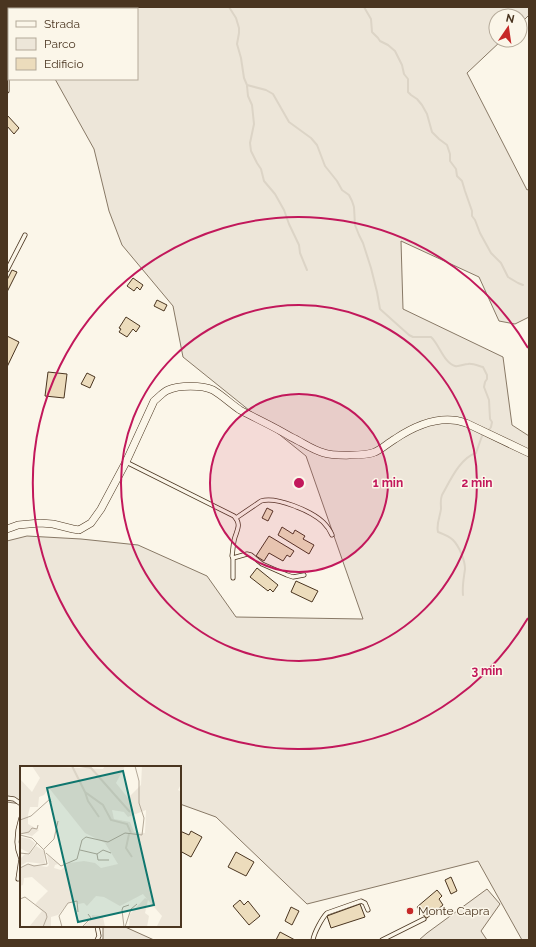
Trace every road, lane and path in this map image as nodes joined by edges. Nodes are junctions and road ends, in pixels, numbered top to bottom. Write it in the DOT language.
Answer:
graph roads {
  1 [pos="7,80"];
  2 [pos="7,91"];
  3 [pos="26,235"];
  4 [pos="7,270"];
  5 [pos="529,453"];
  6 [pos="126,462"];
  7 [pos="236,518"];
  8 [pos="7,529"];
  9 [pos="332,535"];
  10 [pos="233,558"];
  11 [pos="304,575"];
  12 [pos="233,578"];
  13 [pos="7,798"];
  14 [pos="20,803"];
  15 [pos="20,822"];
  16 [pos="20,856"];
  17 [pos="20,866"];
  18 [pos="18,879"];
  19 [pos="368,910"];
  20 [pos="424,919"];
  21 [pos="97,927"];
  22 [pos="97,940"];
  23 [pos="313,940"];
  24 [pos="382,940"];
  1 -- 2 [label="lane"];
  3 -- 4 [label="lane"];
  5 -- 6 [label="street"];
  6 -- 7 [label="lane"];
  6 -- 8 [label="street"];
  7 -- 9 [label="lane"];
  7 -- 10 [label="lane"];
  10 -- 11 [label="lane"];
  10 -- 12 [label="lane"];
  13 -- 14 [label="lane"];
  15 -- 16 [label="lane"];
  17 -- 18 [label="lane"];
  19 -- 23 [label="lane"];
  20 -- 24 [label="lane"];
  21 -- 22 [label="lane"];
}
